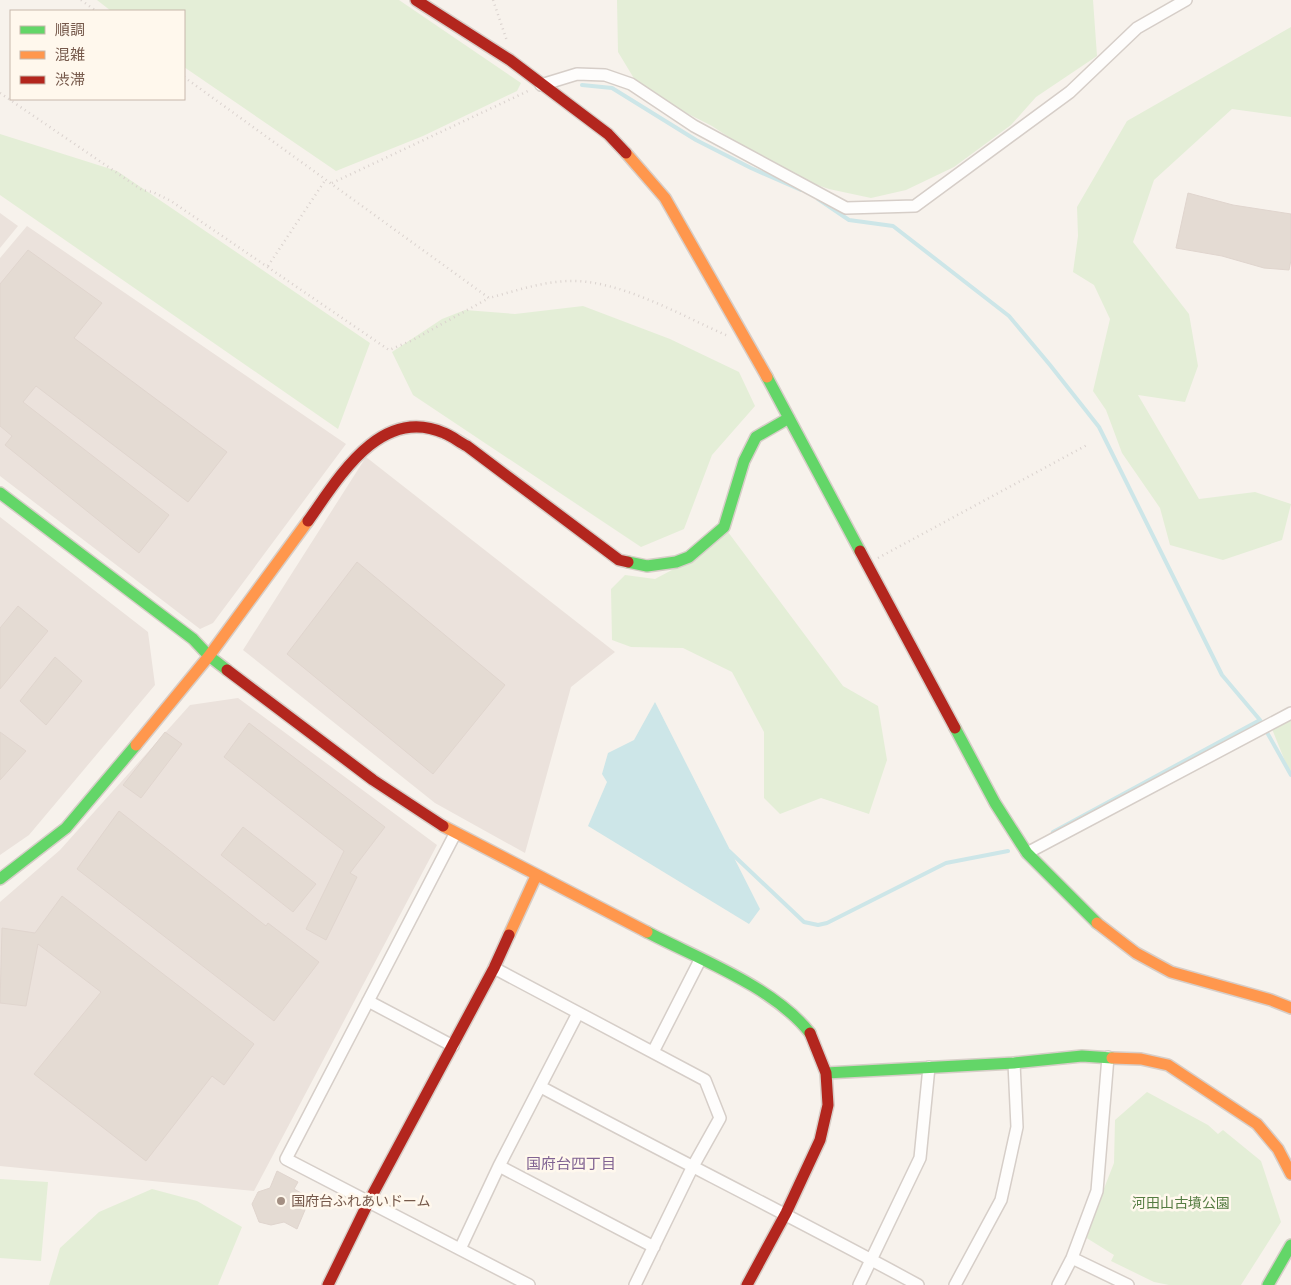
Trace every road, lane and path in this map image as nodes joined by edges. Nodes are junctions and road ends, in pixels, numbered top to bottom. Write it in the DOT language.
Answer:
graph roads {
  1 [pos="81,0"];
  2 [pos="416,0"];
  3 [pos="494,0"];
  4 [pos="1186,0"];
  5 [pos="95,10"];
  6 [pos="510,60"];
  7 [pos="185,78"];
  8 [pos="541,85"];
  9 [pos="10,100"];
  10 [pos="326,179"];
  11 [pos="332,183"];
  12 [pos="268,266"];
  13 [pos="489,298"];
  14 [pos="750,345"];
  15 [pos="789,418"];
  16 [pos="1087,445"];
  17 [pos="0,493"];
  18 [pos="868,563"];
  19 [pos="209,656"];
  20 [pos="1291,713"];
  21 [pos="455,834"];
  22 [pos="1027,853"];
  23 [pos="536,876"];
  24 [pos="0,879"];
  25 [pos="700,960"];
  26 [pos="494,968"];
  27 [pos="368,1001"];
  28 [pos="1291,1008"];
  29 [pos="578,1013"];
  30 [pos="453,1046"];
  31 [pos="653,1052"];
  32 [pos="1108,1057"];
  33 [pos="1014,1063"];
  34 [pos="929,1067"];
  35 [pos="826,1073"];
  36 [pos="541,1087"];
  37 [pos="499,1166"];
  38 [pos="692,1168"];
  39 [pos="1291,1174"];
  40 [pos="368,1203"];
  41 [pos="786,1213"];
  42 [pos="1291,1245"];
  43 [pos="654,1247"];
  44 [pos="460,1249"];
  45 [pos="1072,1258"];
  46 [pos="871,1260"];
  47 [pos="328,1285"];
  48 [pos="529,1285"];
  49 [pos="635,1285"];
  50 [pos="747,1285"];
  51 [pos="859,1285"];
  52 [pos="918,1285"];
  53 [pos="955,1285"];
  54 [pos="1058,1285"];
  55 [pos="1128,1285"];
  56 [pos="1268,1285"];
  1 -- 5 [label="path"];
  2 -- 6 [label="street"];
  3 -- 6 [label="path"];
  4 -- 8 [label="street"];
  6 -- 8 [label="street"];
  7 -- 10 [label="path"];
  8 -- 11 [label="path"];
  8 -- 14 [label="street"];
  9 -- 12 [label="path"];
  10 -- 11 [label="path"];
  10 -- 12 [label="path"];
  11 -- 13 [label="path"];
  12 -- 13 [label="path"];
  13 -- 14 [label="path"];
  14 -- 15 [label="street"];
  15 -- 18 [label="street"];
  15 -- 19 [label="street"];
  16 -- 18 [label="path"];
  17 -- 19 [label="street"];
  18 -- 22 [label="street"];
  19 -- 21 [label="street"];
  19 -- 24 [label="street"];
  20 -- 22 [label="street"];
  21 -- 23 [label="street"];
  21 -- 27 [label="street"];
  22 -- 28 [label="street"];
  23 -- 25 [label="street"];
  23 -- 26 [label="street"];
  25 -- 31 [label="street"];
  25 -- 35 [label="street"];
  26 -- 29 [label="street"];
  26 -- 30 [label="street"];
  27 -- 30 [label="street"];
  27 -- 40 [label="street"];
  29 -- 31 [label="street"];
  29 -- 36 [label="street"];
  30 -- 40 [label="street"];
  31 -- 38 [label="street"];
  32 -- 33 [label="street"];
  32 -- 39 [label="street"];
  32 -- 45 [label="street"];
  33 -- 34 [label="street"];
  33 -- 53 [label="street"];
  34 -- 35 [label="street"];
  34 -- 46 [label="street"];
  35 -- 41 [label="street"];
  36 -- 37 [label="street"];
  36 -- 38 [label="street"];
  37 -- 43 [label="street"];
  37 -- 44 [label="street"];
  38 -- 41 [label="street"];
  38 -- 43 [label="street"];
  40 -- 44 [label="street"];
  40 -- 47 [label="street"];
  41 -- 46 [label="street"];
  41 -- 50 [label="street"];
  42 -- 56 [label="street"];
  43 -- 49 [label="street"];
  44 -- 48 [label="street"];
  45 -- 54 [label="street"];
  45 -- 55 [label="street"];
  46 -- 51 [label="street"];
  46 -- 52 [label="street"];
}
